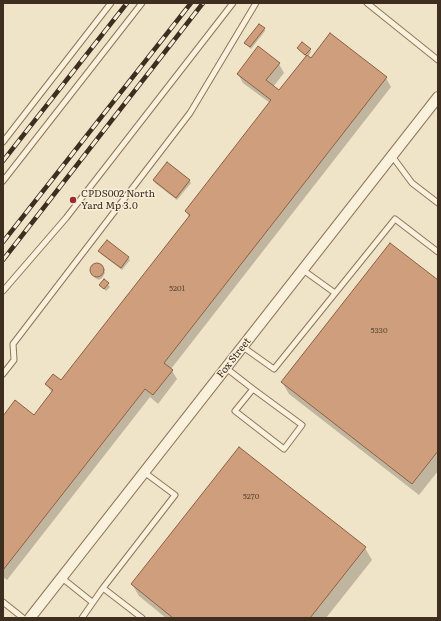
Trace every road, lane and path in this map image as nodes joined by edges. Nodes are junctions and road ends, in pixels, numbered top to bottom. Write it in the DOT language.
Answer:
graph roads {
  1 [pos="112,3"];
  2 [pos="142,3"];
  3 [pos="233,3"];
  4 [pos="256,3"];
  5 [pos="367,3"];
  6 [pos="438,60"];
  7 [pos="438,97"];
  8 [pos="3,142"];
  9 [pos="392,156"];
  10 [pos="3,181"];
  11 [pos="438,203"];
  12 [pos="438,252"];
  13 [pos="303,270"];
  14 [pos="3,291"];
  15 [pos="335,293"];
  16 [pos="243,347"];
  17 [pos="226,368"];
  18 [pos="3,374"];
  19 [pos="253,389"];
  20 [pos="144,472"];
  21 [pos="62,578"];
  22 [pos="103,588"];
  23 [pos="3,602"];
  24 [pos="92,602"];
  25 [pos="23,618"];
  26 [pos="30,618"];
  27 [pos="82,618"];
  28 [pos="142,618"];
  1 -- 8 [label="lane"];
  2 -- 10 [label="lane"];
  3 -- 14 [label="lane"];
  4 -- 18 [label="lane"];
  5 -- 6 [label="lane"];
  7 -- 9 [label="street, Fox Street"];
  9 -- 11 [label="lane"];
  9 -- 13 [label="street, Fox Street"];
  12 -- 15 [label="lane"];
  13 -- 15 [label="lane"];
  13 -- 16 [label="street, Fox Street"];
  15 -- 16 [label="lane"];
  16 -- 17 [label="street, Fox Street"];
  17 -- 19 [label="lane"];
  17 -- 20 [label="street, Fox Street"];
  19 -- 19 [label="lane"];
  20 -- 21 [label="street, Fox Street"];
  20 -- 22 [label="lane"];
  21 -- 24 [label="lane"];
  21 -- 26 [label="street, Fox Street"];
  22 -- 24 [label="lane"];
  22 -- 28 [label="lane"];
  23 -- 25 [label="lane"];
  24 -- 27 [label="lane"];
}
